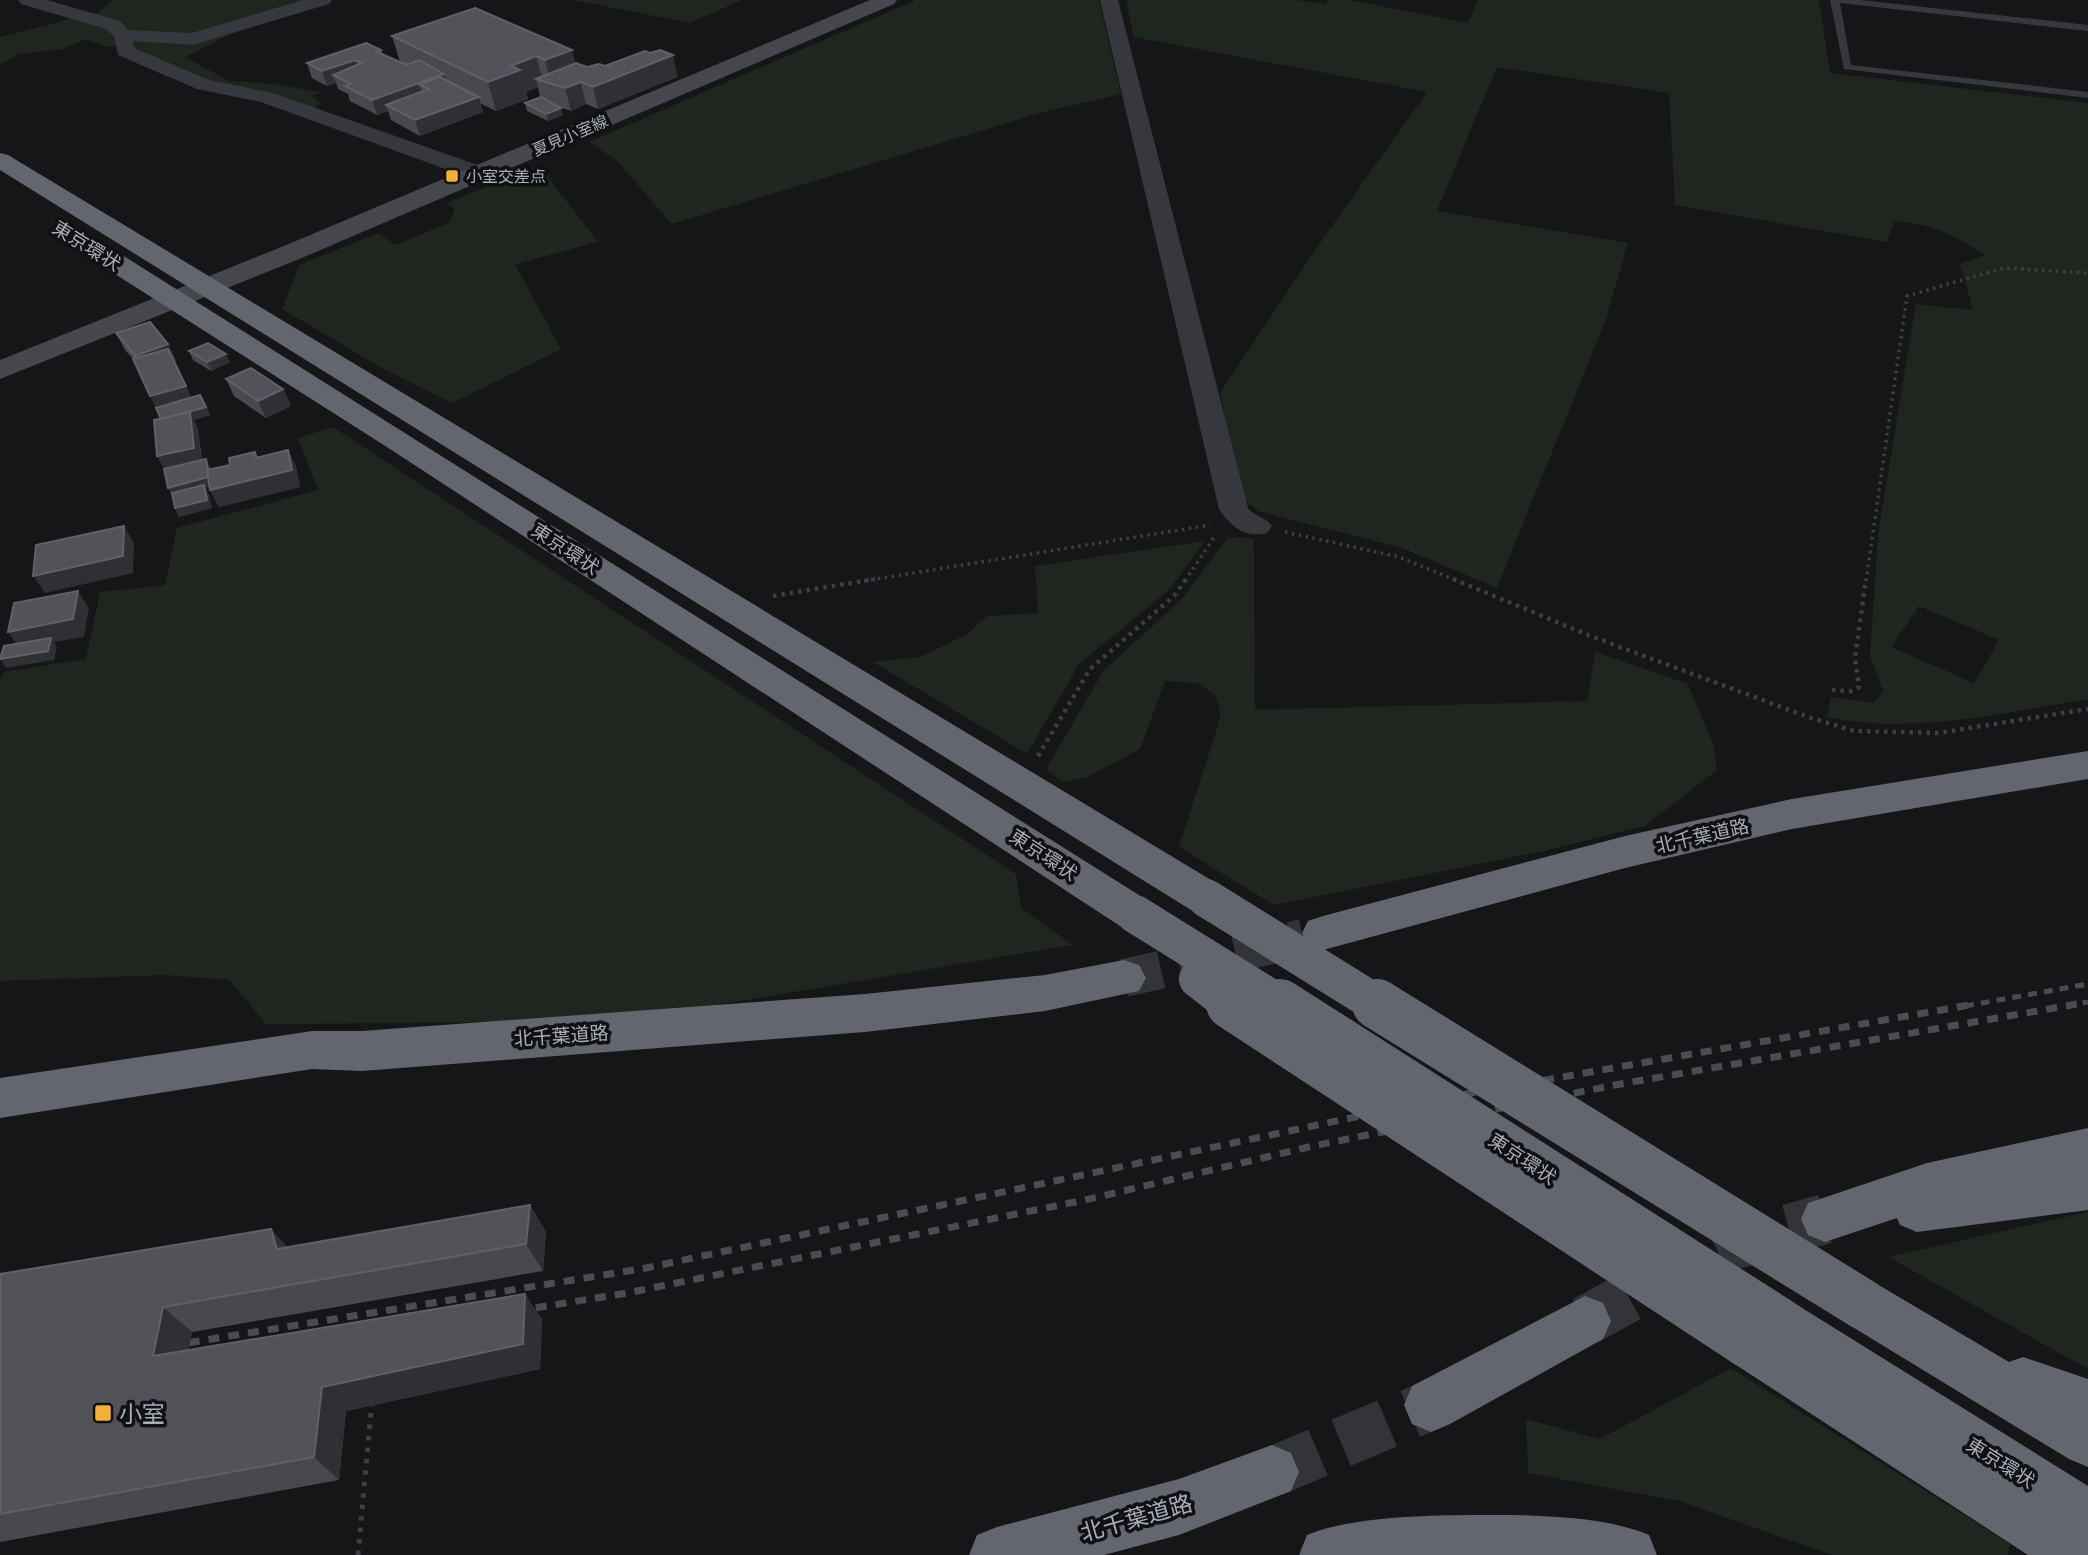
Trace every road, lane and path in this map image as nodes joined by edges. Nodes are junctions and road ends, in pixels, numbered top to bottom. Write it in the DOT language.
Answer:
graph roads {
  1 [pos="26,0"];
  2 [pos="323,0"];
  3 [pos="887,0"];
  4 [pos="1109,0"];
  5 [pos="1835,0"];
  6 [pos="2088,28"];
  7 [pos="124,35"];
  8 [pos="2088,95"];
  9 [pos="0,160"];
  10 [pos="481,174"];
  11 [pos="79,240"];
  12 [pos="2088,273"];
  13 [pos="207,287"];
  14 [pos="174,300"];
  15 [pos="0,370"];
  16 [pos="1257,526"];
  17 [pos="723,602"];
  18 [pos="1832,690"];
  19 [pos="2088,709"];
  20 [pos="1038,756"];
  21 [pos="2088,765"];
  22 [pos="1323,933"];
  23 [pos="1124,978"];
  24 [pos="0,1098"];
  25 [pos="2088,1150"];
  26 [pos="2088,1188"];
  27 [pos="1585,1321"];
  28 [pos="1768,1336"];
  29 [pos="1954,1361"];
  30 [pos="373,1385"];
  31 [pos="1431,1405"];
  32 [pos="2088,1406"];
  33 [pos="2088,1440"];
  34 [pos="1272,1472"];
  35 [pos="2088,1518"];
  36 [pos="358,1555"];
  37 [pos="997,1555"];
  38 [pos="1327,1555"];
  39 [pos="1629,1555"];
  40 [pos="2079,1555"];
  1 -- 7 [label="street"];
  2 -- 7 [label="street"];
  3 -- 10 [label="main road, 夏見小室線"];
  4 -- 16 [label="street"];
  5 -- 6 [label="lane"];
  5 -- 8 [label="lane"];
  7 -- 10 [label="street"];
  9 -- 13 [label="highway, 東京環状"];
  10 -- 13 [label="main road, 夏見小室線"];
  11 -- 14 [label="highway, 東京環状"];
  12 -- 18 [label="path"];
  13 -- 14 [label="main road, 夏見小室線"];
  13 -- 17 [label="highway, 東京環状"];
  14 -- 15 [label="main road, 夏見小室線"];
  14 -- 28 [label="highway, 東京環状, bridge"];
  16 -- 19 [label="path"];
  17 -- 20 [label="path"];
  17 -- 29 [label="highway, 東京環状, bridge"];
  21 -- 22 [label="highway, 北千葉道路"];
  23 -- 24 [label="highway, 北千葉道路"];
  25 -- 26 [label="highway"];
  27 -- 31 [label="highway"];
  28 -- 35 [label="highway, 東京環状"];
  28 -- 40 [label="highway"];
  29 -- 32 [label="highway"];
  29 -- 33 [label="highway, 東京環状"];
  30 -- 36 [label="path"];
  34 -- 37 [label="highway, 北千葉道路"];
  38 -- 39 [label="highway"];
}
